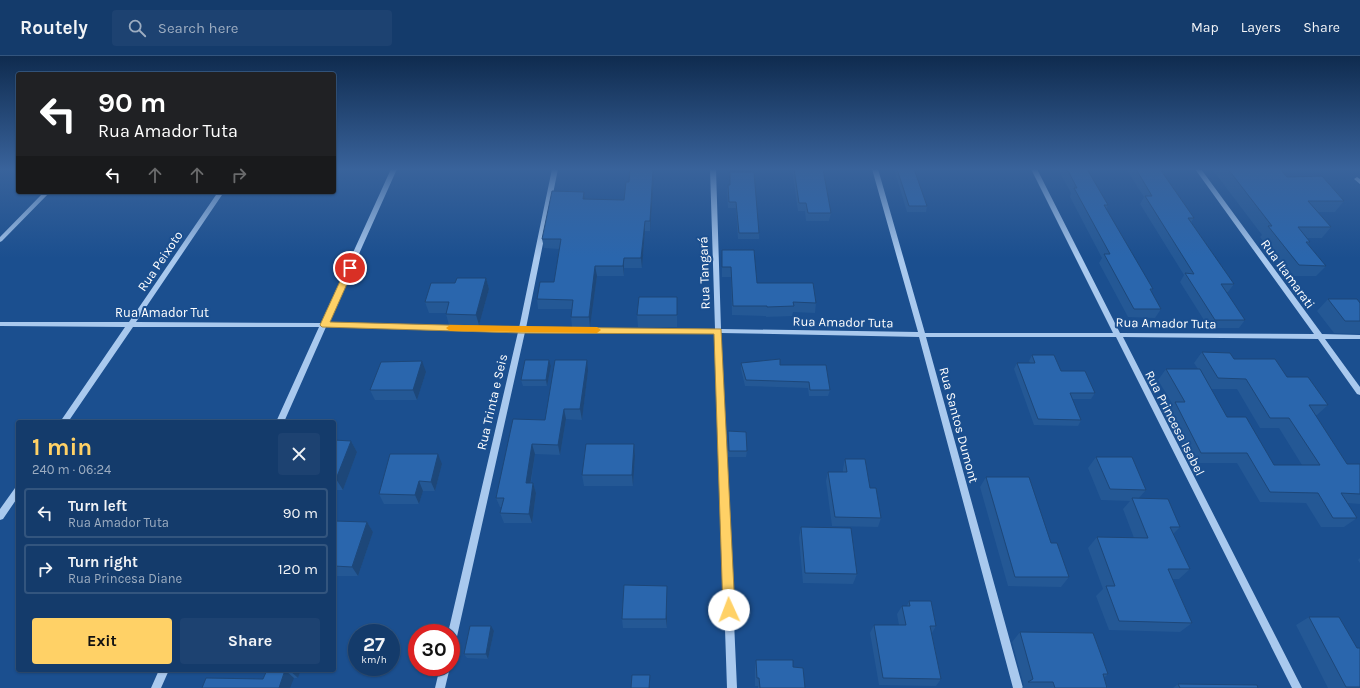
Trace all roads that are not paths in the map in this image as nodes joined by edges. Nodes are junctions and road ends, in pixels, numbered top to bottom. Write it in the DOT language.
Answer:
graph roads {
  1 [pos="41,198"];
  2 [pos="217,198"];
  3 [pos="381,198"];
  4 [pos="549,198"];
  5 [pos="714,198"];
  6 [pos="883,198"];
  7 [pos="1049,198"];
  8 [pos="1219,198"];
  9 [pos="0,240"];
  10 [pos="0,324"];
  11 [pos="131,324"];
  12 [pos="325,325"];
  13 [pos="522,330"];
  14 [pos="718,331"];
  15 [pos="922,335"];
  16 [pos="1116,335"];
  17 [pos="1319,337"];
  18 [pos="1360,337"];
  19 [pos="1360,392"];
  20 [pos="65,420"];
  21 [pos="281,420"];
  22 [pos="16,493"];
  23 [pos="0,516"];
  24 [pos="455,624"];
  25 [pos="163,672"];
  26 [pos="443,676"];
  27 [pos="156,688"];
  28 [pos="440,688"];
  29 [pos="732,688"];
  30 [pos="1018,688"];
  31 [pos="1297,688"];
  1 -- 9 [label="street"];
  2 -- 11 [label="street, Rua Peixoto"];
  3 -- 12 [label="street"];
  4 -- 13 [label="street, Rua Trinta e Seis"];
  5 -- 14 [label="street, Rua Tangará"];
  6 -- 15 [label="street, Rua Santos Dumont"];
  7 -- 16 [label="street, Rua Princesa Isabel"];
  8 -- 17 [label="street, Rua Itamarati"];
  10 -- 11 [label="street, Rua Amador Tut"];
  11 -- 12 [label="street, Rua Amador Tut"];
  11 -- 20 [label="street, Rua Peixoto"];
  12 -- 13 [label="street, Rua Amador Tuta"];
  12 -- 21 [label="street"];
  13 -- 14 [label="street, Rua Amador Tuta"];
  13 -- 24 [label="street, Rua Trinta e Seis"];
  14 -- 15 [label="street, Rua Amador Tuta"];
  14 -- 29 [label="street, Rua Tangará"];
  15 -- 16 [label="street, Rua Amador Tuta"];
  15 -- 30 [label="street, Rua Santos Dumont"];
  16 -- 17 [label="street, Rua Amador Tuta"];
  16 -- 31 [label="street, Rua Princesa Isabel"];
  17 -- 18 [label="street, Rua Amador Tuta"];
  17 -- 19 [label="street, Rua Itamarati"];
  22 -- 23 [label="street"];
  25 -- 27 [label="street"];
  26 -- 28 [label="street"];
}
